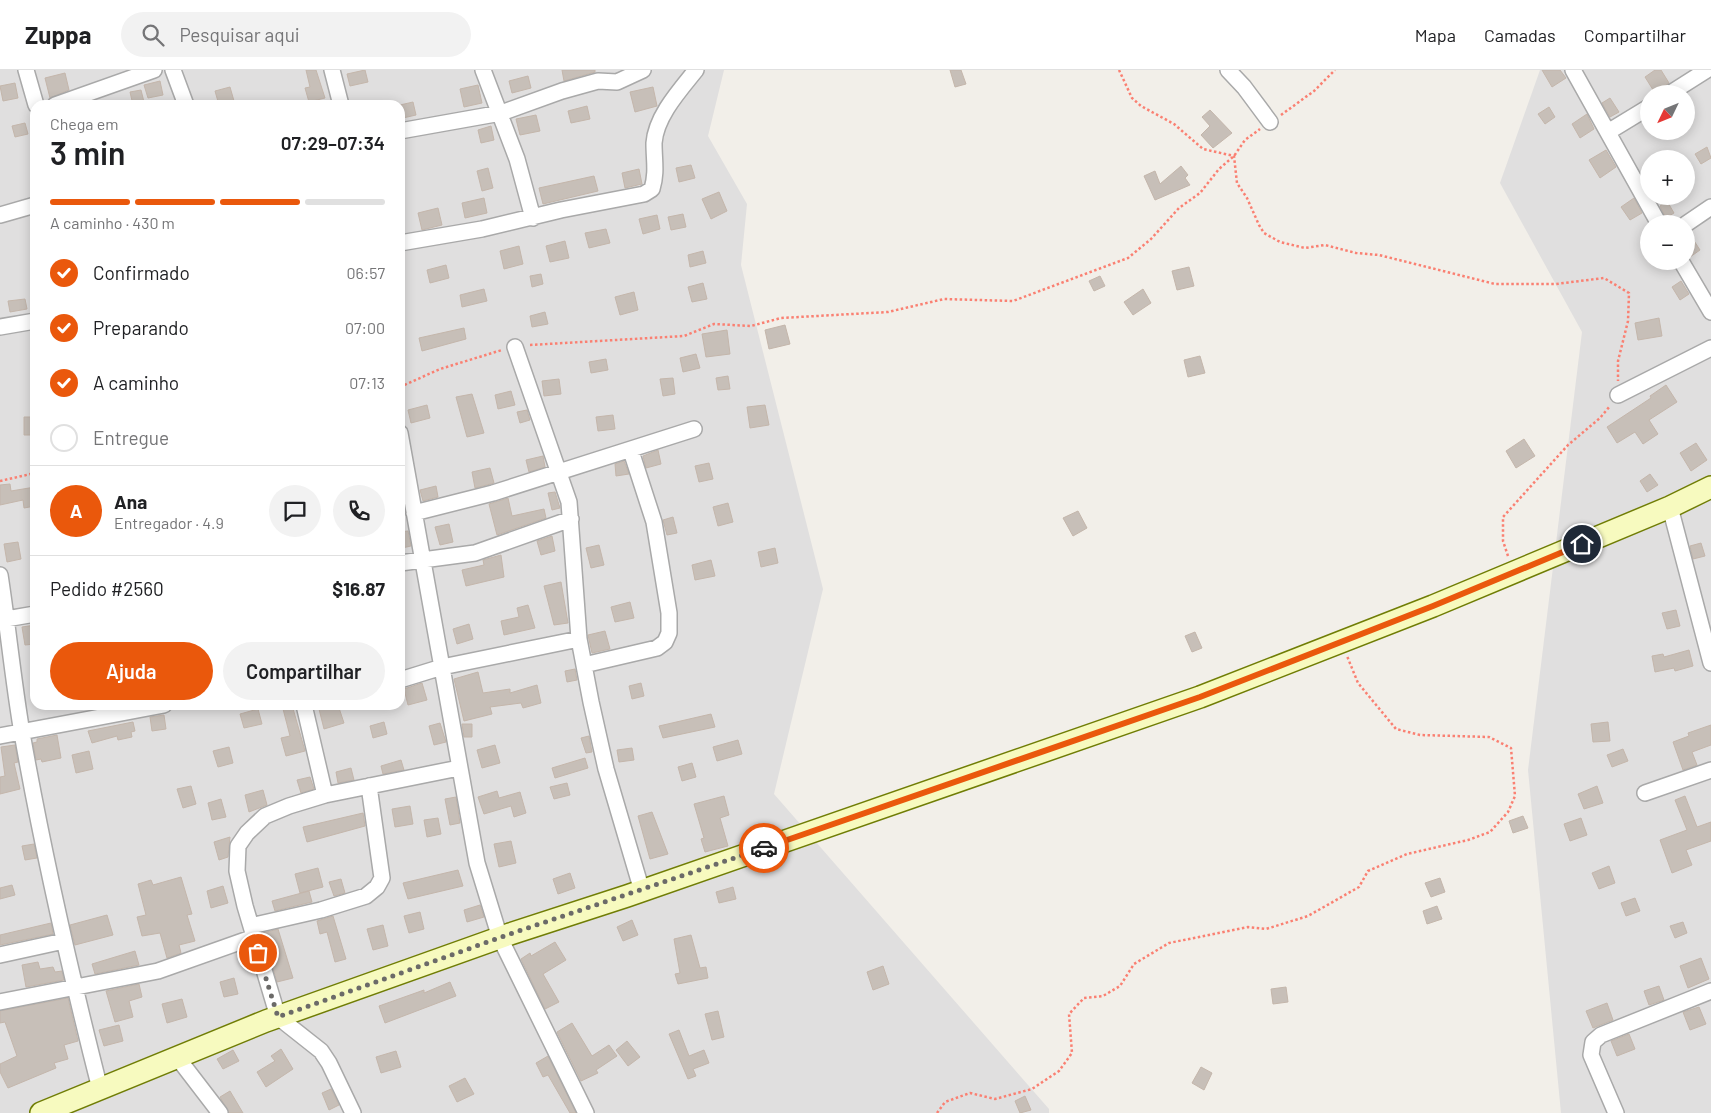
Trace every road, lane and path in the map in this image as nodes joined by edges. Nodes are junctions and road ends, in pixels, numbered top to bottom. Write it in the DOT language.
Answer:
graph roads {
  1 [pos="26,70"];
  2 [pos="154,70"];
  3 [pos="173,70"];
  4 [pos="332,70"];
  5 [pos="483,70"];
  6 [pos="643,70"];
  7 [pos="696,70"];
  8 [pos="1119,70"];
  9 [pos="1228,70"];
  10 [pos="1335,70"];
  11 [pos="1573,70"];
  12 [pos="1707,70"];
  13 [pos="597,76"];
  14 [pos="1683,85"];
  15 [pos="35,100"];
  16 [pos="69,100"];
  17 [pos="184,100"];
  18 [pos="340,100"];
  19 [pos="1640,112"];
  20 [pos="501,114"];
  21 [pos="1270,122"];
  22 [pos="405,130"];
  23 [pos="1608,132"];
  24 [pos="1234,156"];
  25 [pos="30,206"];
  26 [pos="1711,207"];
  27 [pos="0,215"];
  28 [pos="1654,215"];
  29 [pos="533,218"];
  30 [pos="1695,218"];
  31 [pos="405,242"];
  32 [pos="1686,270"];
  33 [pos="1711,312"];
  34 [pos="30,322"];
  35 [pos="0,327"];
  36 [pos="514,347"];
  37 [pos="1711,348"];
  38 [pos="405,384"];
  39 [pos="1618,395"];
  40 [pos="694,429"];
  41 [pos="631,450"];
  42 [pos="405,462"];
  43 [pos="560,472"];
  44 [pos="30,475"];
  45 [pos="0,481"];
  46 [pos="1711,487"];
  47 [pos="1670,507"];
  48 [pos="414,513"];
  49 [pos="571,519"];
  50 [pos="1508,559"];
  51 [pos="422,562"];
  52 [pos="405,563"];
  53 [pos="0,575"];
  54 [pos="30,615"];
  55 [pos="3,620"];
  56 [pos="579,639"];
  57 [pos="1341,642"];
  58 [pos="1711,664"];
  59 [pos="584,665"];
  60 [pos="442,667"];
  61 [pos="405,678"];
  62 [pos="138,710"];
  63 [pos="305,710"];
  64 [pos="22,732"];
  65 [pos="0,736"];
  66 [pos="459,768"];
  67 [pos="1711,770"];
  68 [pos="369,786"];
  69 [pos="1645,793"];
  70 [pos="325,795"];
  71 [pos="642,891"];
  72 [pos="252,932"];
  73 [pos="500,938"];
  74 [pos="64,941"];
  75 [pos="0,955"];
  76 [pos="74,987"];
  77 [pos="1711,991"];
  78 [pos="0,1002"];
  79 [pos="278,1017"];
  80 [pos="177,1058"];
  81 [pos="100,1089"];
  82 [pos="74,1107"];
  83 [pos="40,1113"];
  84 [pos="220,1113"];
  85 [pos="353,1113"];
  86 [pos="586,1113"];
  87 [pos="937,1113"];
  88 [pos="1616,1113"];
  1 -- 15 [label="street"];
  2 -- 16 [label="street"];
  3 -- 17 [label="street"];
  4 -- 18 [label="street"];
  5 -- 20 [label="street"];
  6 -- 13 [label="street"];
  7 -- 29 [label="street"];
  8 -- 24 [label="path"];
  9 -- 21 [label="street"];
  10 -- 21 [label="path"];
  11 -- 23 [label="street"];
  12 -- 14 [label="street"];
  13 -- 20 [label="street"];
  19 -- 23 [label="street"];
  20 -- 22 [label="street"];
  20 -- 29 [label="street"];
  21 -- 24 [label="path"];
  23 -- 28 [label="street"];
  24 -- 36 [label="path"];
  24 -- 39 [label="path"];
  25 -- 27 [label="street"];
  26 -- 30 [label="street"];
  29 -- 31 [label="street"];
  32 -- 33 [label="street"];
  34 -- 35 [label="street"];
  36 -- 38 [label="path"];
  36 -- 43 [label="street"];
  37 -- 39 [label="street"];
  39 -- 50 [label="path"];
  40 -- 41 [label="street"];
  41 -- 43 [label="street"];
  41 -- 59 [label="street"];
  42 -- 48 [label="street"];
  43 -- 48 [label="street"];
  43 -- 49 [label="street"];
  44 -- 45 [label="path"];
  46 -- 47 [label="main road"];
  47 -- 57 [label="main road"];
  47 -- 58 [label="street"];
  48 -- 51 [label="street"];
  49 -- 51 [label="street"];
  49 -- 56 [label="street"];
  51 -- 52 [label="street"];
  51 -- 60 [label="street"];
  53 -- 55 [label="street"];
  54 -- 55 [label="street"];
  55 -- 64 [label="street"];
  56 -- 59 [label="street"];
  56 -- 60 [label="street"];
  57 -- 71 [label="main road"];
  57 -- 87 [label="path"];
  59 -- 71 [label="street"];
  60 -- 61 [label="street"];
  60 -- 66 [label="street"];
  62 -- 64 [label="street"];
  63 -- 70 [label="street"];
  64 -- 65 [label="street"];
  64 -- 74 [label="street"];
  66 -- 68 [label="street"];
  66 -- 73 [label="street"];
  67 -- 69 [label="street"];
  68 -- 70 [label="street"];
  68 -- 72 [label="street"];
  70 -- 72 [label="street"];
  71 -- 73 [label="main road"];
  72 -- 76 [label="street"];
  72 -- 79 [label="street"];
  73 -- 79 [label="main road"];
  73 -- 86 [label="street"];
  74 -- 75 [label="street"];
  74 -- 76 [label="street"];
  76 -- 78 [label="street"];
  76 -- 81 [label="street"];
  77 -- 88 [label="street"];
  79 -- 80 [label="main road"];
  79 -- 85 [label="street"];
  80 -- 81 [label="main road"];
  80 -- 84 [label="street"];
  81 -- 82 [label="main road"];
  82 -- 83 [label="main road"];
}
